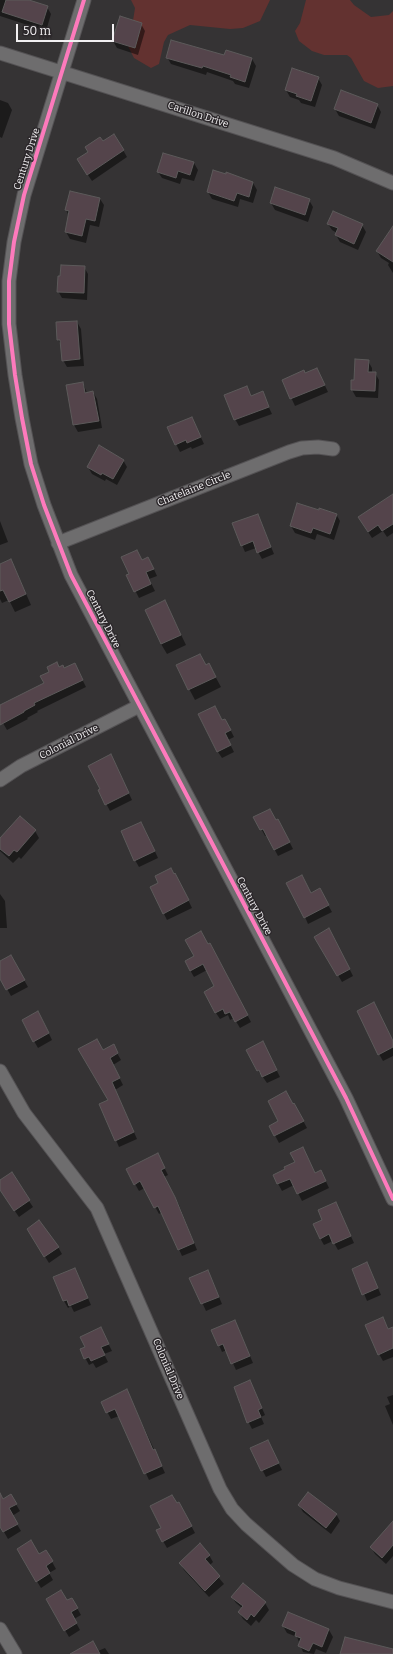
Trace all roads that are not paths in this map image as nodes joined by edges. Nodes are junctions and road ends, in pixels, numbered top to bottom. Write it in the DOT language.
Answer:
graph roads {
  1 [pos="84,0"];
  2 [pos="0,53"];
  3 [pos="63,72"];
  4 [pos="393,183"];
  5 [pos="333,449"];
  6 [pos="58,543"];
  7 [pos="139,706"];
  8 [pos="0,780"];
  9 [pos="0,1071"];
  10 [pos="393,1199"];
  11 [pos="393,1602"];
  12 [pos="0,1629"];
  13 [pos="15,1654"];
  1 -- 3 [label="street, Century Drive"];
  2 -- 3 [label="street, Carillon Drive"];
  3 -- 4 [label="street, Carillon Drive"];
  3 -- 6 [label="street, Century Drive"];
  5 -- 6 [label="street, Chatelaine Circle"];
  6 -- 7 [label="street, Century Drive"];
  7 -- 8 [label="street, Colonial Drive"];
  7 -- 10 [label="street, Century Drive"];
  9 -- 11 [label="street, Colonial Drive"];
  12 -- 13 [label="street"];
}
